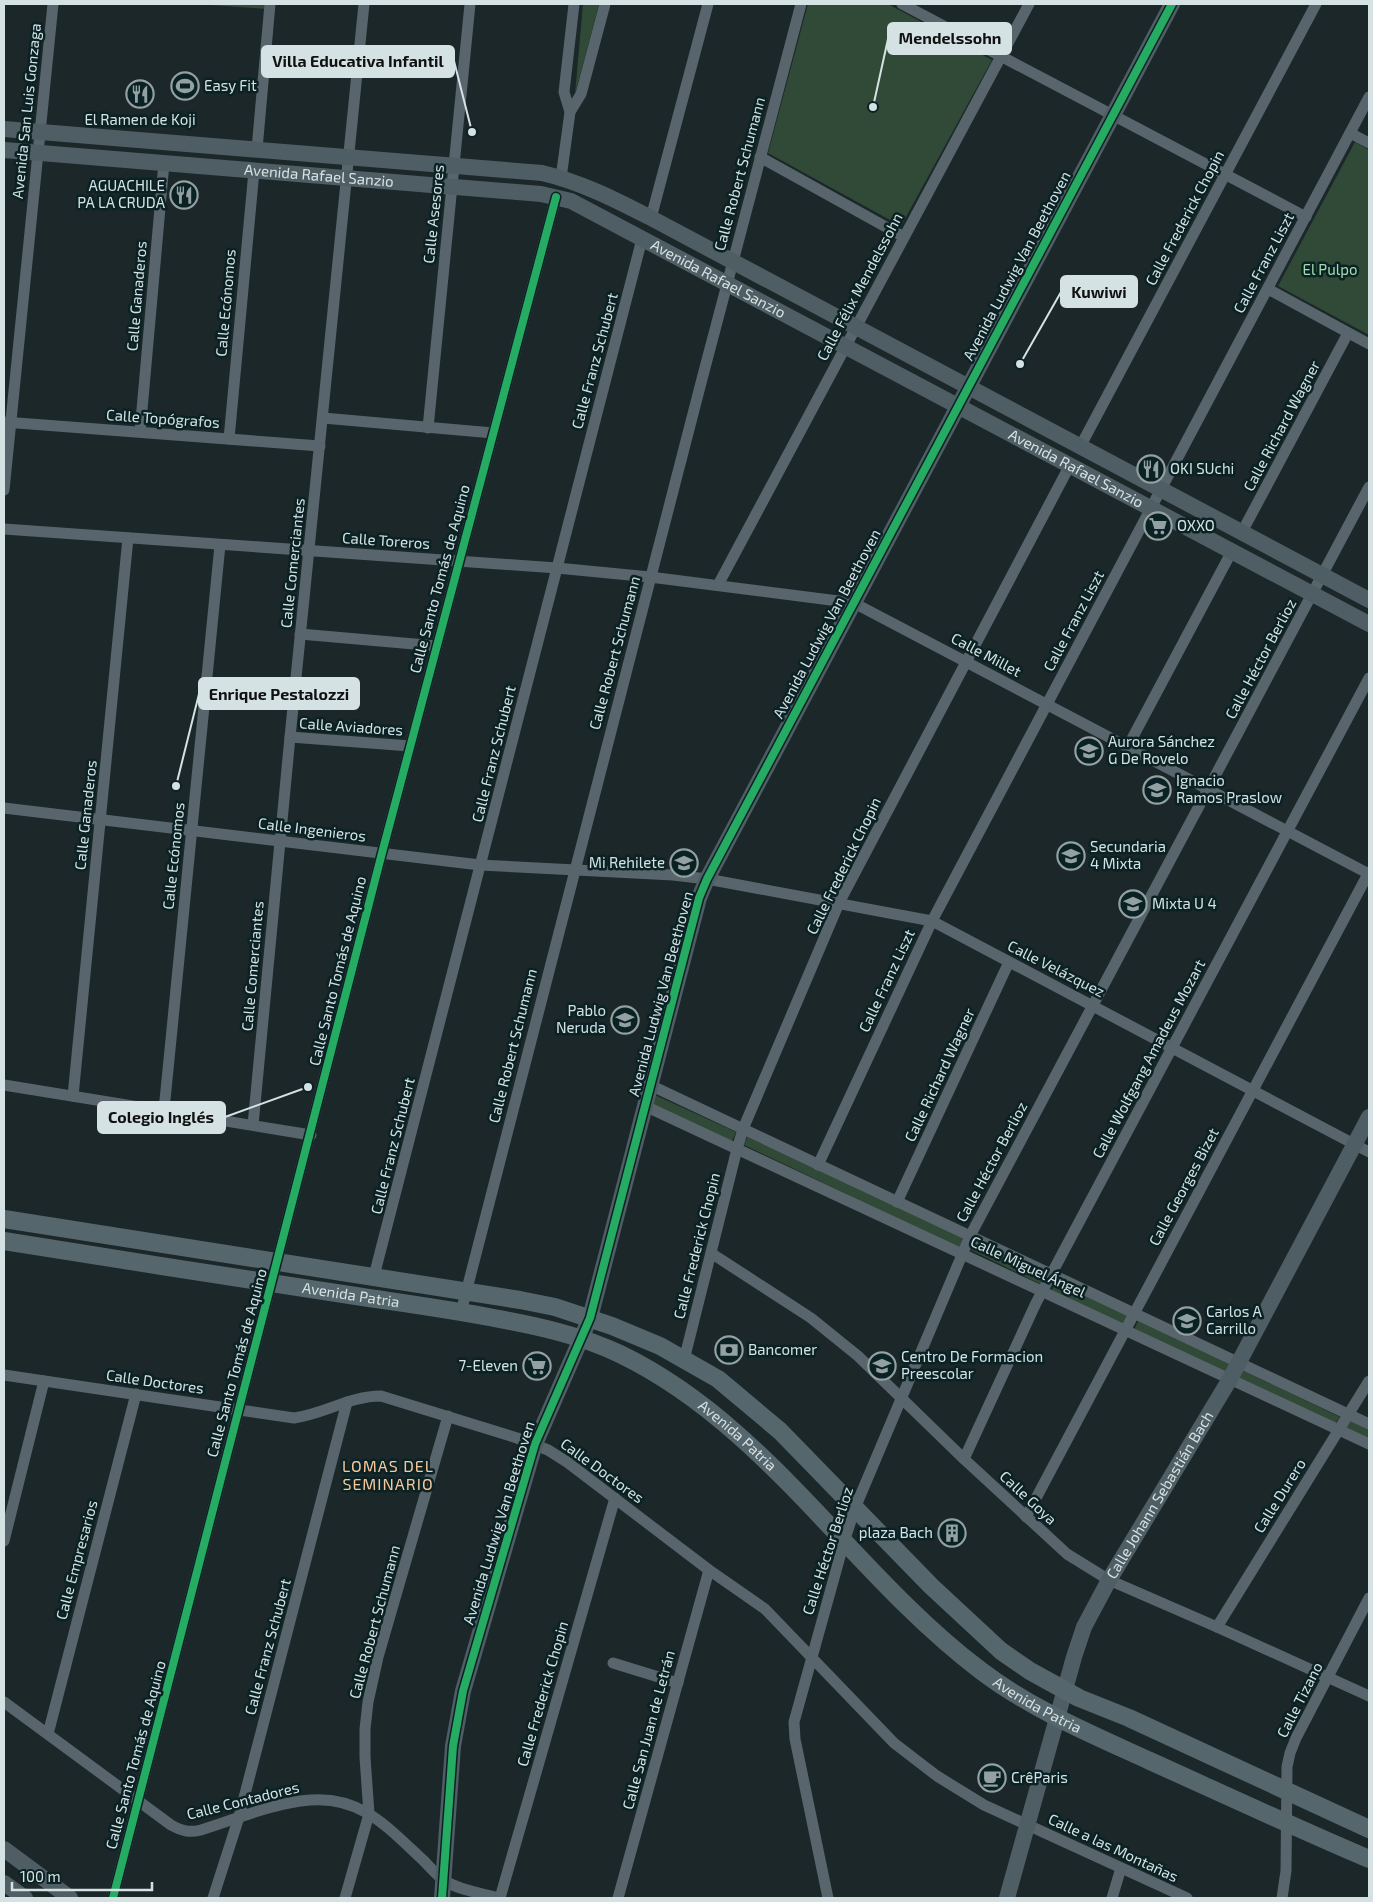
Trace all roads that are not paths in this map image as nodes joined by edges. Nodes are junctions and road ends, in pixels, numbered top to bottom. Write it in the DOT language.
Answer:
graph roads {
  1 [pos="53,4"];
  2 [pos="270,4"];
  3 [pos="364,4"];
  4 [pos="470,4"];
  5 [pos="574,4"];
  6 [pos="605,4"];
  7 [pos="708,4"];
  8 [pos="801,4"];
  9 [pos="902,4"];
  10 [pos="1029,4"];
  11 [pos="1172,4"];
  12 [pos="1316,4"];
  13 [pos="1001,55"];
  14 [pos="1369,97"];
  15 [pos="570,112"];
  16 [pos="1113,115"];
  17 [pos="4,129"];
  18 [pos="40,132"];
  19 [pos="1350,133"];
  20 [pos="1369,143"];
  21 [pos="256,148"];
  22 [pos="4,150"];
  23 [pos="38,153"];
  24 [pos="348,157"];
  25 [pos="760,157"];
  26 [pos="164,163"];
  27 [pos="454,166"];
  28 [pos="254,171"];
  29 [pos="1226,174"];
  30 [pos="346,178"];
  31 [pos="561,178"];
  32 [pos="452,188"];
  33 [pos="556,197"];
  34 [pos="1306,217"];
  35 [pos="651,218"];
  36 [pos="904,237"];
  37 [pos="642,238"];
  38 [pos="732,262"];
  39 [pos="727,283"];
  40 [pos="1268,289"];
  41 [pos="855,328"];
  42 [pos="1348,333"];
  43 [pos="1369,344"];
  44 [pos="846,346"];
  45 [pos="968,387"];
  46 [pos="958,406"];
  47 [pos="323,418"];
  48 [pos="7,422"];
  49 [pos="428,428"];
  50 [pos="140,432"];
  51 [pos="493,434"];
  52 [pos="229,439"];
  53 [pos="320,446"];
  54 [pos="1080,447"];
  55 [pos="1070,465"];
  56 [pos="1369,487"];
  57 [pos="1161,489"];
  58 [pos="4,490"];
  59 [pos="1151,508"];
  60 [pos="4,529"];
  61 [pos="1242,532"];
  62 [pos="128,538"];
  63 [pos="220,545"];
  64 [pos="310,550"];
  65 [pos="1232,551"];
  66 [pos="459,562"];
  67 [pos="557,568"];
  68 [pos="1323,575"];
  69 [pos="650,577"];
  70 [pos="718,585"];
  71 [pos="1312,594"];
  72 [pos="1369,600"];
  73 [pos="854,603"];
  74 [pos="1369,624"];
  75 [pos="300,634"];
  76 [pos="437,646"];
  77 [pos="967,662"];
  78 [pos="1369,678"];
  79 [pos="1047,705"];
  80 [pos="290,737"];
  81 [pos="410,746"];
  82 [pos="1127,748"];
  83 [pos="1208,791"];
  84 [pos="4,808"];
  85 [pos="100,820"];
  86 [pos="192,830"];
  87 [pos="1287,832"];
  88 [pos="280,841"];
  89 [pos="382,853"];
  90 [pos="480,865"];
  91 [pos="574,870"];
  92 [pos="1369,874"];
  93 [pos="707,880"];
  94 [pos="839,903"];
  95 [pos="932,922"];
  96 [pos="1009,962"];
  97 [pos="1092,1005"];
  98 [pos="1172,1048"];
  99 [pos="4,1085"];
  100 [pos="650,1085"];
  101 [pos="1253,1091"];
  102 [pos="73,1096"];
  103 [pos="645,1106"];
  104 [pos="164,1110"];
  105 [pos="1369,1117"];
  106 [pos="254,1125"];
  107 [pos="743,1129"];
  108 [pos="311,1135"];
  109 [pos="737,1148"];
  110 [pos="1362,1148"];
  111 [pos="818,1165"];
  112 [pos="897,1202"];
  113 [pos="4,1219"];
  114 [pos="970,1236"];
  115 [pos="4,1241"];
  116 [pos="711,1253"];
  117 [pos="962,1253"];
  118 [pos="278,1261"];
  119 [pos="1052,1274"];
  120 [pos="374,1276"];
  121 [pos="272,1283"];
  122 [pos="466,1291"];
  123 [pos="1043,1291"];
  124 [pos="461,1312"];
  125 [pos="1134,1314"];
  126 [pos="590,1318"];
  127 [pos="1125,1330"];
  128 [pos="581,1338"];
  129 [pos="684,1360"];
  130 [pos="1238,1363"];
  131 [pos="4,1375"];
  132 [pos="1230,1379"];
  133 [pos="44,1381"];
  134 [pos="1369,1381"];
  135 [pos="136,1394"];
  136 [pos="902,1398"];
  137 [pos="347,1402"];
  138 [pos="239,1410"];
  139 [pos="1348,1414"];
  140 [pos="448,1416"];
  141 [pos="1369,1424"];
  142 [pos="1339,1430"];
  143 [pos="535,1444"];
  144 [pos="1369,1444"];
  145 [pos="964,1459"];
  146 [pos="615,1498"];
  147 [pos="855,1508"];
  148 [pos="1026,1517"];
  149 [pos="4,1541"];
  150 [pos="844,1542"];
  151 [pos="709,1570"];
  152 [pos="1109,1580"];
  153 [pos="1369,1598"];
  154 [pos="1217,1627"];
  155 [pos="811,1657"];
  156 [pos="613,1663"];
  157 [pos="1328,1677"];
  158 [pos="678,1683"];
  159 [pos="1066,1691"];
  160 [pos="1369,1696"];
  161 [pos="4,1702"];
  162 [pos="1058,1718"];
  163 [pos="48,1734"];
  164 [pos="1287,1792"];
  165 [pos="138,1800"];
  166 [pos="369,1814"];
  167 [pos="239,1817"];
  168 [pos="1287,1824"];
  169 [pos="1027,1825"];
  170 [pos="1369,1830"];
  171 [pos="4,1849"];
  172 [pos="1369,1859"];
  173 [pos="1120,1868"];
  174 [pos="443,1880"];
  175 [pos="4,1883"];
  176 [pos="25,1898"];
  177 [pos="70,1898"];
  178 [pos="113,1898"];
  179 [pos="212,1898"];
  180 [pos="345,1898"];
  181 [pos="442,1898"];
  182 [pos="499,1898"];
  183 [pos="618,1898"];
  184 [pos="828,1898"];
  185 [pos="1007,1898"];
  186 [pos="1112,1898"];
  187 [pos="1188,1898"];
  188 [pos="1282,1898"];
  1 -- 18 [label="street, Avenida San Luis Gonzaga"];
  2 -- 21 [label="street"];
  3 -- 24 [label="street, Calle Comerciantes"];
  4 -- 27 [label="street, Calle Asesores"];
  5 -- 15 [label="street"];
  6 -- 15 [label="street"];
  7 -- 35 [label="street"];
  8 -- 25 [label="street, Calle Robert Schumann"];
  9 -- 13 [label="street"];
  10 -- 13 [label="street, Calle Félix Mendelssohn"];
  11 -- 16 [label="main road, Avenida Ludwig Van Beethoven"];
  12 -- 29 [label="street, Calle Frederick Chopin"];
  13 -- 16 [label="street"];
  13 -- 36 [label="street, Calle Félix Mendelssohn"];
  14 -- 19 [label="street, Calle Franz Liszt"];
  15 -- 31 [label="street"];
  16 -- 29 [label="street"];
  16 -- 45 [label="main road, Avenida Ludwig Van Beethoven"];
  17 -- 18 [label="main road, Avenida Rafael Sanzio"];
  18 -- 21 [label="main road, Avenida Rafael Sanzio"];
  18 -- 23 [label="street, Avenida San Luis Gonzaga"];
  19 -- 20 [label="street"];
  19 -- 34 [label="street, Calle Franz Liszt"];
  21 -- 24 [label="main road, Avenida Rafael Sanzio"];
  22 -- 23 [label="main road, Avenida Rafael Sanzio"];
  23 -- 26 [label="main road, Avenida Rafael Sanzio"];
  23 -- 48 [label="street, Avenida San Luis Gonzaga"];
  24 -- 27 [label="main road, Avenida Rafael Sanzio"];
  24 -- 30 [label="street, Calle Comerciantes"];
  25 -- 36 [label="street"];
  25 -- 38 [label="street, Calle Robert Schumann"];
  26 -- 28 [label="main road, Avenida Rafael Sanzio"];
  26 -- 50 [label="street, Calle Ganaderos"];
  27 -- 31 [label="main road, Avenida Rafael Sanzio"];
  27 -- 32 [label="street, Calle Asesores"];
  28 -- 30 [label="main road, Avenida Rafael Sanzio"];
  28 -- 52 [label="street, Calle Ecónomos"];
  29 -- 34 [label="street"];
  29 -- 54 [label="street, Calle Frederick Chopin"];
  30 -- 32 [label="main road, Avenida Rafael Sanzio"];
  30 -- 47 [label="street, Calle Comerciantes"];
  31 -- 35 [label="main road, Avenida Rafael Sanzio"];
  32 -- 33 [label="main road, Avenida Rafael Sanzio"];
  32 -- 49 [label="street, Calle Asesores"];
  33 -- 37 [label="main road, Avenida Rafael Sanzio"];
  33 -- 51 [label="street, Calle Santo Tomás de Aquino"];
  34 -- 40 [label="street, Calle Franz Liszt"];
  35 -- 38 [label="main road, Avenida Rafael Sanzio"];
  36 -- 41 [label="street, Calle Félix Mendelssohn"];
  37 -- 39 [label="main road, Avenida Rafael Sanzio"];
  37 -- 67 [label="street, Calle Franz Schubert"];
  38 -- 39 [label="street, Calle Robert Schumann"];
  38 -- 41 [label="main road, Avenida Rafael Sanzio"];
  39 -- 44 [label="main road, Avenida Rafael Sanzio"];
  39 -- 69 [label="street, Calle Robert Schumann"];
  40 -- 42 [label="street"];
  40 -- 57 [label="street, Calle Franz Liszt"];
  41 -- 44 [label="street, Calle Félix Mendelssohn"];
  41 -- 45 [label="main road, Avenida Rafael Sanzio"];
  42 -- 43 [label="street"];
  42 -- 61 [label="street, Calle Richard Wagner"];
  44 -- 46 [label="main road, Avenida Rafael Sanzio"];
  44 -- 70 [label="street, Calle Félix Mendelssohn"];
  45 -- 46 [label="main road, Avenida Ludwig Van Beethoven"];
  45 -- 54 [label="main road, Avenida Rafael Sanzio"];
  46 -- 55 [label="main road, Avenida Rafael Sanzio"];
  46 -- 73 [label="main road, Avenida Ludwig Van Beethoven"];
  47 -- 49 [label="street"];
  47 -- 53 [label="street, Calle Comerciantes"];
  48 -- 50 [label="street, Calle Topógrafos"];
  48 -- 58 [label="street, Avenida San Luis Gonzaga"];
  49 -- 51 [label="street"];
  50 -- 52 [label="street, Calle Topógrafos"];
  51 -- 66 [label="street, Calle Santo Tomás de Aquino"];
  52 -- 53 [label="street, Calle Topógrafos"];
  53 -- 64 [label="street, Calle Comerciantes"];
  54 -- 57 [label="main road, Avenida Rafael Sanzio"];
  55 -- 59 [label="main road, Avenida Rafael Sanzio"];
  55 -- 77 [label="street, Calle Frederick Chopin"];
  56 -- 68 [label="street, Calle Héctor Berlioz"];
  57 -- 59 [label="street, Calle Franz Liszt"];
  57 -- 61 [label="main road, Avenida Rafael Sanzio"];
  59 -- 65 [label="main road, Avenida Rafael Sanzio"];
  59 -- 79 [label="street, Calle Franz Liszt"];
  60 -- 62 [label="street, Calle Toreros"];
  61 -- 68 [label="main road, Avenida Rafael Sanzio"];
  62 -- 63 [label="street, Calle Toreros"];
  62 -- 85 [label="street, Calle Ganaderos"];
  63 -- 64 [label="street, Calle Toreros"];
  63 -- 86 [label="street, Calle Ecónomos"];
  64 -- 66 [label="street, Calle Toreros"];
  64 -- 75 [label="street, Calle Comerciantes"];
  65 -- 71 [label="main road, Avenida Rafael Sanzio"];
  65 -- 82 [label="street"];
  66 -- 67 [label="street, Calle Toreros"];
  66 -- 76 [label="street, Calle Santo Tomás de Aquino"];
  67 -- 69 [label="street, Calle Toreros"];
  67 -- 90 [label="street, Calle Franz Schubert"];
  68 -- 71 [label="street, Calle Héctor Berlioz"];
  68 -- 72 [label="main road, Avenida Rafael Sanzio"];
  69 -- 70 [label="street, Calle Toreros"];
  69 -- 91 [label="street, Calle Robert Schumann"];
  70 -- 73 [label="street, Calle Toreros"];
  71 -- 74 [label="main road, Avenida Rafael Sanzio"];
  71 -- 83 [label="street, Calle Héctor Berlioz"];
  73 -- 77 [label="street, Calle Millet"];
  73 -- 93 [label="main road, Avenida Ludwig Van Beethoven"];
  75 -- 76 [label="street"];
  75 -- 80 [label="street, Calle Comerciantes"];
  76 -- 81 [label="street, Calle Santo Tomás de Aquino"];
  77 -- 79 [label="street, Calle Millet"];
  77 -- 94 [label="street, Calle Frederick Chopin"];
  78 -- 87 [label="street, Calle Wolfgang Amadeus Mozart"];
  79 -- 82 [label="street, Calle Millet"];
  79 -- 95 [label="street, Calle Franz Liszt"];
  80 -- 81 [label="street, Calle Aviadores"];
  80 -- 88 [label="street, Calle Comerciantes"];
  81 -- 89 [label="street, Calle Santo Tomás de Aquino"];
  82 -- 83 [label="street, Calle Millet"];
  83 -- 87 [label="street, Calle Millet"];
  83 -- 97 [label="street, Calle Héctor Berlioz"];
  84 -- 85 [label="street, Calle Ingenieros"];
  85 -- 86 [label="street, Calle Ingenieros"];
  85 -- 102 [label="street, Calle Ganaderos"];
  86 -- 88 [label="street, Calle Ingenieros"];
  86 -- 104 [label="street, Calle Ecónomos"];
  87 -- 92 [label="street, Calle Millet"];
  87 -- 98 [label="street, Calle Wolfgang Amadeus Mozart"];
  88 -- 89 [label="street, Calle Ingenieros"];
  88 -- 106 [label="street, Calle Comerciantes"];
  89 -- 90 [label="street, Calle Ingenieros"];
  89 -- 108 [label="street, Calle Santo Tomás de Aquino"];
  90 -- 91 [label="street, Calle Ingenieros"];
  90 -- 120 [label="street, Calle Franz Schubert"];
  91 -- 93 [label="street, Calle Ingenieros"];
  91 -- 122 [label="street, Calle Robert Schumann"];
  92 -- 101 [label="street, Calle Georges Bizet"];
  93 -- 94 [label="street, Calle Velázquez"];
  93 -- 100 [label="main road, Avenida Ludwig Van Beethoven"];
  94 -- 95 [label="street, Calle Velázquez"];
  94 -- 107 [label="street, Calle Frederick Chopin"];
  95 -- 96 [label="street, Calle Velázquez"];
  95 -- 111 [label="street, Calle Franz Liszt"];
  96 -- 97 [label="street, Calle Velázquez"];
  96 -- 112 [label="street, Calle Richard Wagner"];
  97 -- 98 [label="street, Calle Velázquez"];
  97 -- 114 [label="street, Calle Héctor Berlioz"];
  98 -- 101 [label="street, Calle Velázquez"];
  98 -- 119 [label="street, Calle Wolfgang Amadeus Mozart"];
  99 -- 102 [label="street"];
  100 -- 103 [label="main road, Avenida Ludwig Van Beethoven"];
  100 -- 107 [label="street, Calle Miguel Ángel"];
  101 -- 110 [label="street, Calle Velázquez"];
  101 -- 125 [label="street, Calle Georges Bizet"];
  102 -- 104 [label="street"];
  103 -- 109 [label="street, Calle Miguel Ángel"];
  103 -- 126 [label="main road, Avenida Ludwig Van Beethoven"];
  104 -- 106 [label="street"];
  105 -- 110 [label="main road, Calle Johann Sebastián Bach"];
  106 -- 108 [label="street"];
  107 -- 109 [label="street, Calle Frederick Chopin"];
  107 -- 111 [label="street, Calle Miguel Ángel"];
  108 -- 118 [label="street, Calle Santo Tomás de Aquino"];
  109 -- 116 [label="street, Calle Frederick Chopin"];
  109 -- 117 [label="street, Calle Miguel Ángel"];
  110 -- 130 [label="main road, Calle Johann Sebastián Bach"];
  111 -- 112 [label="street, Calle Miguel Ángel"];
  112 -- 114 [label="street, Calle Miguel Ángel"];
  113 -- 118 [label="main road, Avenida Patria"];
  114 -- 117 [label="street, Calle Héctor Berlioz"];
  114 -- 119 [label="street, Calle Miguel Ángel"];
  115 -- 121 [label="main road, Avenida Patria"];
  116 -- 129 [label="street, Calle Frederick Chopin"];
  116 -- 136 [label="street, Calle Goya"];
  117 -- 123 [label="street, Calle Miguel Ángel"];
  117 -- 136 [label="street, Calle Héctor Berlioz"];
  118 -- 120 [label="main road, Avenida Patria"];
  118 -- 121 [label="street, Calle Santo Tomás de Aquino"];
  119 -- 123 [label="street, Calle Wolfgang Amadeus Mozart"];
  119 -- 125 [label="street, Calle Miguel Ángel"];
  120 -- 122 [label="main road, Avenida Patria"];
  121 -- 124 [label="main road, Avenida Patria"];
  121 -- 138 [label="street, Calle Santo Tomás de Aquino"];
  122 -- 124 [label="street, Calle Robert Schumann"];
  122 -- 126 [label="main road, Avenida Patria"];
  123 -- 127 [label="street, Calle Miguel Ángel"];
  123 -- 145 [label="street, Calle Wolfgang Amadeus Mozart"];
  124 -- 128 [label="main road, Avenida Patria"];
  125 -- 127 [label="street, Calle Georges Bizet"];
  125 -- 130 [label="street, Calle Miguel Ángel"];
  126 -- 128 [label="main road, Avenida Ludwig Van Beethoven"];
  126 -- 129 [label="main road, Avenida Patria"];
  127 -- 132 [label="street, Calle Miguel Ángel"];
  127 -- 148 [label="street, Calle Georges Bizet"];
  128 -- 143 [label="main road, Avenida Ludwig Van Beethoven"];
  128 -- 150 [label="main road, Avenida Patria"];
  129 -- 147 [label="main road, Avenida Patria"];
  130 -- 132 [label="main road, Calle Johann Sebastián Bach"];
  130 -- 139 [label="street, Calle Miguel Ángel"];
  131 -- 133 [label="street, Calle Doctores"];
  132 -- 142 [label="street, Calle Miguel Ángel"];
  132 -- 152 [label="main road, Calle Johann Sebastián Bach"];
  133 -- 135 [label="street, Calle Doctores"];
  133 -- 149 [label="street"];
  134 -- 139 [label="street, Calle Durero"];
  135 -- 138 [label="street, Calle Doctores"];
  135 -- 163 [label="street, Calle Empresarios"];
  136 -- 145 [label="street, Calle Goya"];
  136 -- 147 [label="street, Calle Héctor Berlioz"];
  137 -- 138 [label="street, Calle Doctores"];
  137 -- 140 [label="street, Calle Doctores"];
  137 -- 167 [label="street, Calle Franz Schubert"];
  138 -- 165 [label="street, Calle Santo Tomás de Aquino"];
  139 -- 141 [label="street, Calle Miguel Ángel"];
  139 -- 142 [label="street, Calle Durero"];
  140 -- 143 [label="street, Calle Doctores"];
  140 -- 166 [label="street, Calle Robert Schumann"];
  142 -- 144 [label="street, Calle Miguel Ángel"];
  142 -- 154 [label="street, Calle Durero"];
  143 -- 146 [label="street, Calle Doctores"];
  143 -- 174 [label="main road, Avenida Ludwig Van Beethoven"];
  145 -- 148 [label="street, Calle Goya"];
  146 -- 151 [label="street, Calle Doctores"];
  146 -- 182 [label="street, Calle Frederick Chopin"];
  147 -- 150 [label="street, Calle Héctor Berlioz"];
  147 -- 159 [label="main road, Avenida Patria"];
  148 -- 152 [label="street, Calle Goya"];
  150 -- 155 [label="street, Calle Héctor Berlioz"];
  150 -- 162 [label="main road, Avenida Patria"];
  151 -- 155 [label="street, Calle Doctores"];
  151 -- 158 [label="street, Calle San Juan de Letrán"];
  152 -- 154 [label="street, Calle Goya"];
  152 -- 159 [label="main road, Calle Johann Sebastián Bach"];
  153 -- 157 [label="street, Calle Tizano"];
  154 -- 157 [label="street, Calle Goya"];
  155 -- 169 [label="street, Calle Doctores"];
  155 -- 184 [label="street, Calle Héctor Berlioz"];
  156 -- 158 [label="street"];
  157 -- 160 [label="street, Calle Goya"];
  157 -- 164 [label="street, Calle Tizano"];
  158 -- 183 [label="street, Calle San Juan de Letrán"];
  159 -- 162 [label="main road, Calle Johann Sebastián Bach"];
  159 -- 164 [label="main road, Avenida Patria"];
  161 -- 163 [label="street, Calle Contadores"];
  162 -- 168 [label="main road, Avenida Patria"];
  162 -- 169 [label="main road, Calle Johann Sebastián Bach"];
  163 -- 165 [label="street, Calle Contadores"];
  164 -- 168 [label="street, Calle Tizano"];
  164 -- 170 [label="main road, Avenida Patria"];
  165 -- 167 [label="street, Calle Contadores"];
  165 -- 178 [label="street, Calle Santo Tomás de Aquino"];
  166 -- 167 [label="street, Calle Contadores"];
  166 -- 174 [label="street, Calle Contadores"];
  166 -- 180 [label="street, Calle Robert Schumann"];
  167 -- 179 [label="street, Calle Franz Schubert"];
  168 -- 172 [label="main road, Avenida Patria"];
  168 -- 188 [label="street, Calle Tizano"];
  169 -- 173 [label="street, Calle a las Montañas"];
  169 -- 185 [label="main road, Calle Johann Sebastián Bach"];
  171 -- 177 [label="main road"];
  173 -- 186 [label="street"];
  173 -- 187 [label="street, Calle a las Montañas"];
  174 -- 181 [label="main road, Avenida Ludwig Van Beethoven"];
  174 -- 182 [label="street"];
  175 -- 176 [label="main road"];
}
